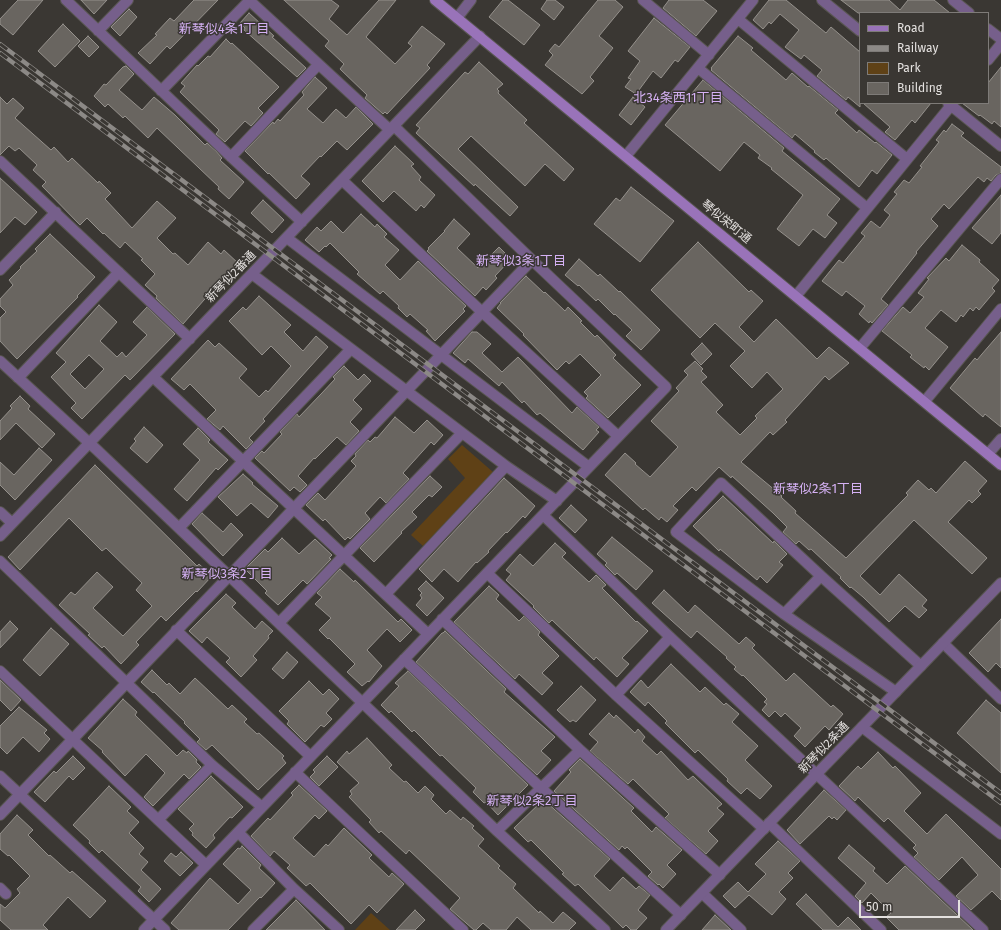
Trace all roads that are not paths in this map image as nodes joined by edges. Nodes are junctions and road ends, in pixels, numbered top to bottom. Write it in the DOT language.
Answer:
graph roads {
  1 [pos="66,0"];
  2 [pos="128,0"];
  3 [pos="249,0"];
  4 [pos="435,0"];
  5 [pos="471,0"];
  6 [pos="643,0"];
  7 [pos="754,0"];
  8 [pos="822,0"];
  9 [pos="953,0"];
  10 [pos="968,12"];
  11 [pos="457,18"];
  12 [pos="738,19"];
  13 [pos="859,30"];
  14 [pos="989,30"];
  15 [pos="98,31"];
  16 [pos="480,36"];
  17 [pos="1001,40"];
  18 [pos="1001,44"];
  19 [pos="709,54"];
  20 [pos="989,59"];
  21 [pos="318,65"];
  22 [pos="698,68"];
  23 [pos="161,91"];
  24 [pos="951,104"];
  25 [pos="392,128"];
  26 [pos="1001,146"];
  27 [pos="626,156"];
  28 [pos="231,157"];
  29 [pos="907,159"];
  30 [pos="0,161"];
  31 [pos="1001,179"];
  32 [pos="342,180"];
  33 [pos="867,208"];
  34 [pos="56,212"];
  35 [pos="302,222"];
  36 [pos="286,238"];
  37 [pos="532,260"];
  38 [pos="0,270"];
  39 [pos="119,272"];
  40 [pos="252,274"];
  41 [pos="796,296"];
  42 [pos="1001,309"];
  43 [pos="482,312"];
  44 [pos="190,338"];
  45 [pos="860,348"];
  46 [pos="351,349"];
  47 [pos="441,355"];
  48 [pos="0,361"];
  49 [pos="153,377"];
  50 [pos="18,378"];
  51 [pos="406,391"];
  52 [pos="925,401"];
  53 [pos="462,433"];
  54 [pos="618,436"];
  55 [pos="1001,439"];
  56 [pos="90,443"];
  57 [pos="988,454"];
  58 [pos="242,461"];
  59 [pos="1001,465"];
  60 [pos="506,466"];
  61 [pos="590,467"];
  62 [pos="556,500"];
  63 [pos="293,509"];
  64 [pos="0,512"];
  65 [pos="543,515"];
  66 [pos="12,523"];
  67 [pos="179,528"];
  68 [pos="0,536"];
  69 [pos="344,555"];
  70 [pos="0,560"];
  71 [pos="487,573"];
  72 [pos="230,576"];
  73 [pos="821,576"];
  74 [pos="1001,583"];
  75 [pos="386,594"];
  76 [pos="784,614"];
  77 [pos="442,619"];
  78 [pos="279,623"];
  79 [pos="176,630"];
  80 [pos="428,634"];
  81 [pos="670,637"];
  82 [pos="943,643"];
  83 [pos="404,659"];
  84 [pos="921,666"];
  85 [pos="0,671"];
  86 [pos="127,682"];
  87 [pos="896,692"];
  88 [pos="616,695"];
  89 [pos="1001,699"];
  90 [pos="363,702"];
  91 [pos="862,727"];
  92 [pos="72,738"];
  93 [pos="580,750"];
  94 [pos="310,756"];
  95 [pos="212,765"];
  96 [pos="295,772"];
  97 [pos="817,773"];
  98 [pos="0,776"];
  99 [pos="541,788"];
  100 [pos="20,794"];
  101 [pos="262,807"];
  102 [pos="0,815"];
  103 [pos="158,820"];
  104 [pos="767,826"];
  105 [pos="497,831"];
  106 [pos="238,832"];
  107 [pos="1001,834"];
  108 [pos="206,865"];
  109 [pos="720,875"];
  110 [pos="294,889"];
  111 [pos="702,893"];
  112 [pos="681,915"];
  113 [pos="154,920"];
  114 [pos="144,930"];
  115 [pos="165,930"];
  116 [pos="253,930"];
  117 [pos="339,930"];
  118 [pos="463,930"];
  119 [pos="605,930"];
  120 [pos="666,930"];
  121 [pos="741,930"];
  122 [pos="881,930"];
  123 [pos="983,930"];
  1 -- 15 [label="street"];
  2 -- 15 [label="street"];
  3 -- 21 [label="street"];
  3 -- 23 [label="street"];
  4 -- 11 [label="main road, 琴似栄町通"];
  5 -- 11 [label="street"];
  6 -- 19 [label="street"];
  7 -- 12 [label="street"];
  8 -- 13 [label="street"];
  9 -- 10 [label="street"];
  11 -- 16 [label="main road, 琴似栄町通"];
  12 -- 19 [label="street"];
  12 -- 29 [label="street"];
  14 -- 17 [label="street"];
  15 -- 23 [label="street"];
  16 -- 25 [label="street, 新琴似2番通"];
  16 -- 27 [label="main road, 琴似栄町通"];
  18 -- 20 [label="street"];
  19 -- 22 [label="street"];
  21 -- 25 [label="street"];
  21 -- 28 [label="street"];
  22 -- 27 [label="street"];
  22 -- 33 [label="street"];
  23 -- 28 [label="street"];
  24 -- 26 [label="street"];
  24 -- 29 [label="street"];
  25 -- 32 [label="street, 新琴似2番通"];
  25 -- 37 [label="street"];
  27 -- 41 [label="main road, 琴似栄町通"];
  28 -- 35 [label="street"];
  29 -- 33 [label="street"];
  30 -- 34 [label="street"];
  31 -- 45 [label="street"];
  32 -- 35 [label="street, 新琴似2番通"];
  32 -- 43 [label="street"];
  33 -- 41 [label="street"];
  34 -- 38 [label="street"];
  34 -- 39 [label="street"];
  35 -- 36 [label="street, 新琴似2番通"];
  36 -- 40 [label="street, 新琴似2番通"];
  36 -- 47 [label="street"];
  37 -- 43 [label="street"];
  37 -- 54 [label="street"];
  39 -- 44 [label="street"];
  39 -- 50 [label="street"];
  40 -- 44 [label="street, 新琴似2番通"];
  40 -- 46 [label="street"];
  41 -- 45 [label="main road, 琴似栄町通"];
  42 -- 52 [label="street"];
  43 -- 47 [label="street"];
  43 -- 54 [label="street"];
  44 -- 49 [label="street, 新琴似2番通"];
  45 -- 52 [label="main road, 琴似栄町通"];
  46 -- 51 [label="street"];
  46 -- 58 [label="street"];
  47 -- 51 [label="street"];
  47 -- 61 [label="street"];
  48 -- 50 [label="street"];
  49 -- 56 [label="street, 新琴似2番通"];
  49 -- 58 [label="street"];
  50 -- 56 [label="street"];
  51 -- 53 [label="street"];
  51 -- 63 [label="street"];
  52 -- 57 [label="main road, 琴似栄町通"];
  53 -- 60 [label="street"];
  53 -- 69 [label="street"];
  54 -- 61 [label="street"];
  55 -- 57 [label="street"];
  56 -- 66 [label="street, 新琴似2番通"];
  56 -- 67 [label="street"];
  57 -- 59 [label="main road, 琴似栄町通"];
  58 -- 63 [label="street"];
  58 -- 67 [label="street"];
  60 -- 62 [label="street"];
  60 -- 75 [label="street"];
  61 -- 62 [label="street"];
  62 -- 65 [label="street"];
  63 -- 69 [label="street"];
  63 -- 72 [label="street"];
  64 -- 66 [label="street"];
  65 -- 71 [label="street"];
  65 -- 81 [label="street"];
  66 -- 68 [label="street, 新琴似2番通"];
  67 -- 72 [label="street"];
  69 -- 75 [label="street"];
  69 -- 78 [label="street"];
  70 -- 86 [label="street"];
  71 -- 77 [label="street"];
  71 -- 88 [label="street"];
  72 -- 78 [label="street"];
  72 -- 79 [label="street"];
  73 -- 76 [label="street"];
  73 -- 76 [label="street"];
  73 -- 84 [label="street"];
  74 -- 82 [label="street, 新琴似2条通"];
  75 -- 80 [label="street"];
  76 -- 87 [label="street"];
  77 -- 80 [label="street"];
  77 -- 93 [label="street"];
  78 -- 90 [label="street"];
  79 -- 86 [label="street"];
  79 -- 94 [label="street"];
  80 -- 83 [label="street"];
  81 -- 88 [label="street"];
  81 -- 97 [label="street"];
  82 -- 84 [label="street, 新琴似2条通"];
  82 -- 89 [label="street"];
  83 -- 90 [label="street"];
  83 -- 99 [label="street"];
  84 -- 87 [label="street, 新琴似2条通"];
  85 -- 92 [label="street"];
  86 -- 92 [label="street"];
  86 -- 95 [label="street"];
  87 -- 91 [label="street, 新琴似2条通"];
  88 -- 104 [label="street"];
  90 -- 94 [label="street"];
  90 -- 105 [label="street"];
  91 -- 97 [label="street, 新琴似2条通"];
  91 -- 107 [label="street"];
  92 -- 100 [label="street"];
  92 -- 103 [label="street"];
  93 -- 99 [label="street"];
  93 -- 109 [label="street"];
  94 -- 96 [label="street"];
  95 -- 101 [label="street"];
  95 -- 103 [label="street"];
  96 -- 101 [label="street"];
  96 -- 118 [label="street"];
  97 -- 104 [label="street, 新琴似2条通"];
  97 -- 123 [label="street"];
  98 -- 100 [label="street"];
  99 -- 105 [label="street"];
  99 -- 112 [label="street"];
  100 -- 102 [label="street"];
  100 -- 113 [label="street"];
  101 -- 106 [label="street"];
  103 -- 108 [label="street"];
  104 -- 109 [label="street, 新琴似2条通"];
  104 -- 122 [label="street"];
  105 -- 119 [label="street"];
  106 -- 108 [label="street"];
  106 -- 110 [label="street"];
  108 -- 113 [label="street"];
  109 -- 111 [label="street, 新琴似2条通"];
  110 -- 116 [label="street"];
  110 -- 117 [label="street"];
  111 -- 112 [label="street, 新琴似2条通"];
  111 -- 121 [label="street"];
  112 -- 120 [label="street, 新琴似2条通"];
  113 -- 114 [label="street"];
  113 -- 115 [label="street"];
}
